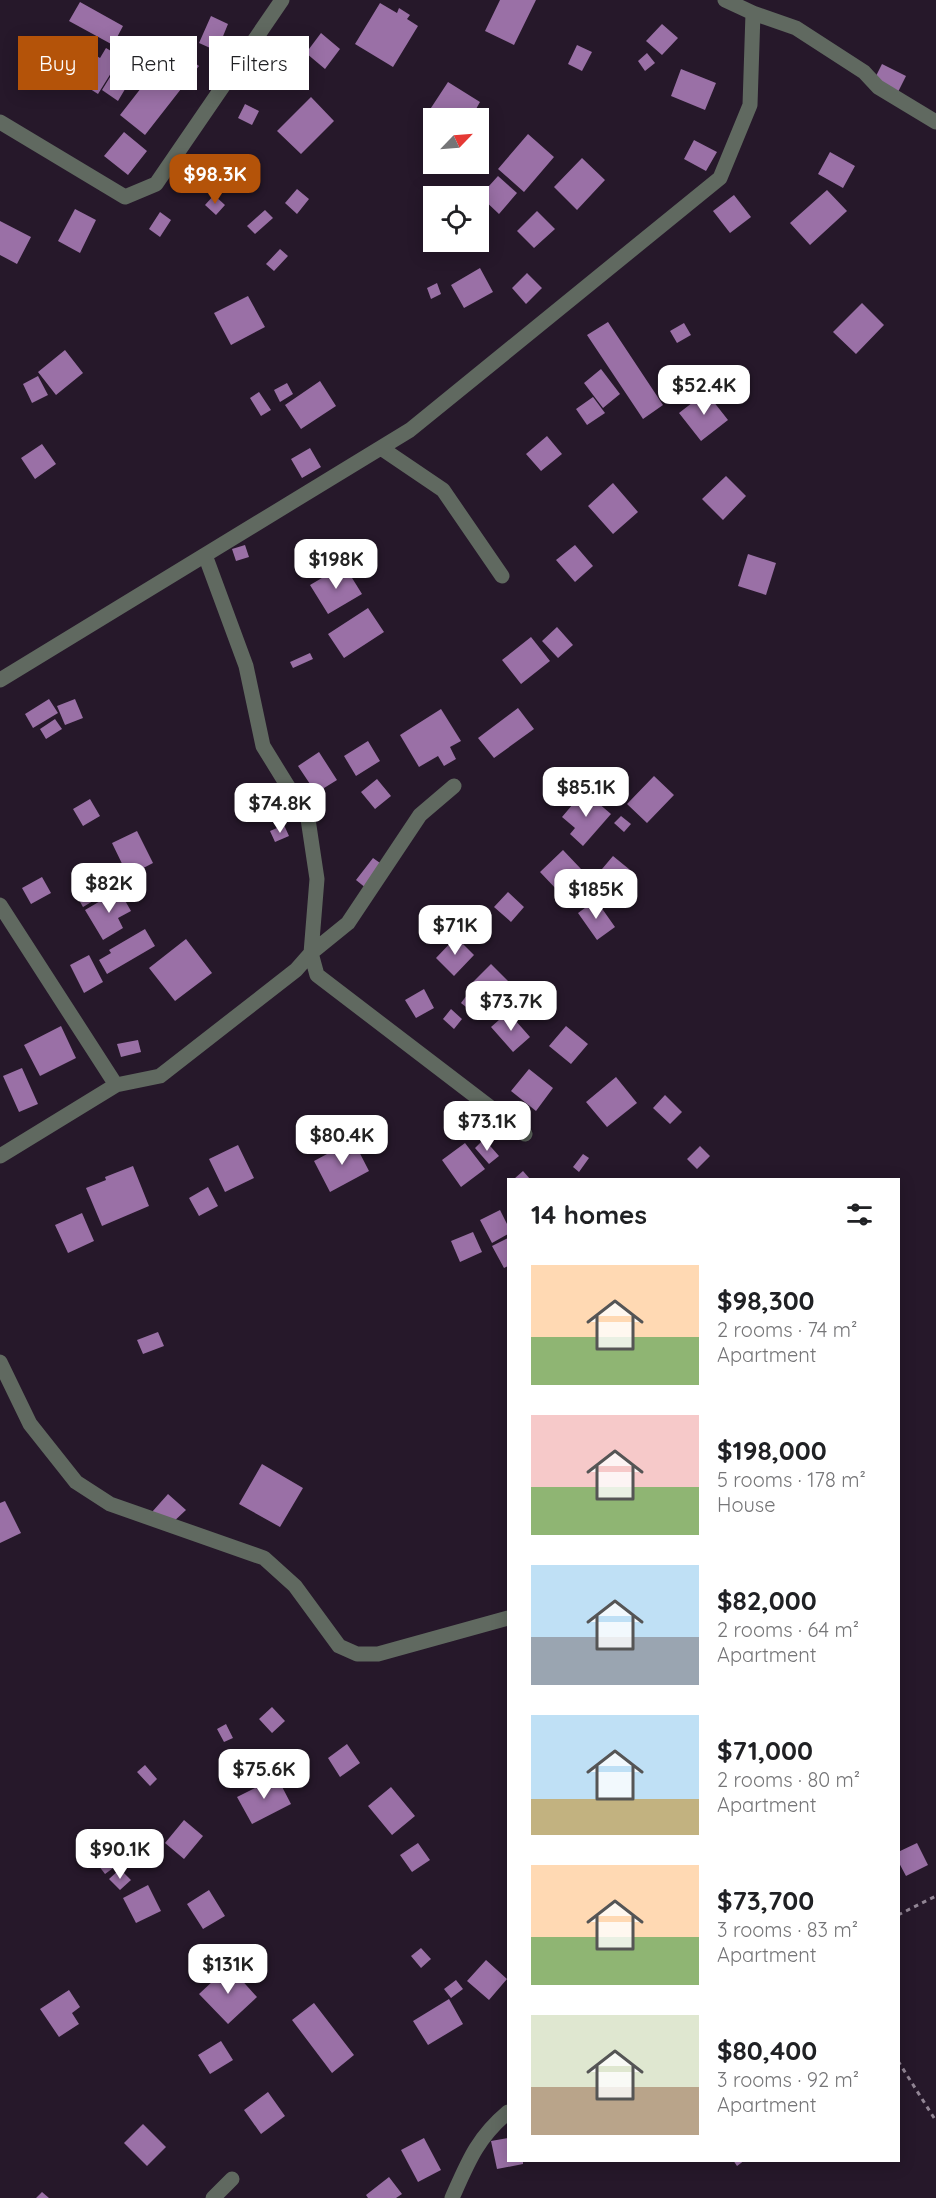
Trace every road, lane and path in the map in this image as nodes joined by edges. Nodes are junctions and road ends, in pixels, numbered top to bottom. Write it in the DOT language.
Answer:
graph roads {
  1 [pos="282,0"];
  2 [pos="725,0"];
  3 [pos="753,13"];
  4 [pos="0,122"];
  5 [pos="936,122"];
  6 [pos="381,448"];
  7 [pos="205,555"];
  8 [pos="502,576"];
  9 [pos="0,680"];
  10 [pos="454,786"];
  11 [pos="0,905"];
  12 [pos="311,953"];
  13 [pos="116,1085"];
  14 [pos="525,1134"];
  15 [pos="0,1156"];
  16 [pos="0,1362"];
  17 [pos="507,1618"];
  18 [pos="936,1896"];
  19 [pos="900,1914"];
  20 [pos="900,2064"];
  21 [pos="507,2113"];
  22 [pos="936,2121"];
  23 [pos="232,2179"];
  24 [pos="213,2198"];
  25 [pos="452,2198"];
  1 -- 4 [label="street"];
  2 -- 3 [label="street"];
  3 -- 5 [label="street"];
  3 -- 6 [label="street"];
  6 -- 7 [label="street"];
  6 -- 8 [label="street"];
  7 -- 9 [label="street"];
  7 -- 12 [label="street"];
  10 -- 12 [label="street"];
  11 -- 13 [label="street"];
  12 -- 13 [label="street"];
  12 -- 14 [label="street"];
  13 -- 15 [label="street"];
  16 -- 17 [label="street"];
  18 -- 19 [label="path"];
  20 -- 22 [label="path"];
  21 -- 25 [label="street"];
  23 -- 24 [label="street"];
}
